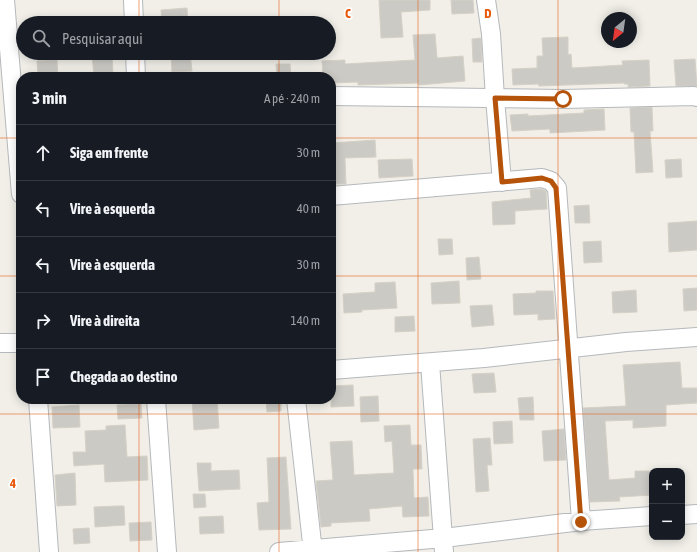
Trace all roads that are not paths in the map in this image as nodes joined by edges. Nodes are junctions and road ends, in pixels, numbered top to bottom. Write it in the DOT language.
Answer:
graph roads {
  1 [pos="5,0"];
  2 [pos="133,0"];
  3 [pos="486,0"];
  4 [pos="134,16"];
  5 [pos="135,60"];
  6 [pos="5,64"];
  7 [pos="136,72"];
  8 [pos="336,96"];
  9 [pos="495,98"];
  10 [pos="697,98"];
  11 [pos="16,153"];
  12 [pos="502,182"];
  13 [pos="336,196"];
  14 [pos="697,337"];
  15 [pos="0,343"];
  16 [pos="16,343"];
  17 [pos="568,348"];
  18 [pos="430,362"];
  19 [pos="336,370"];
  20 [pos="38,404"];
  21 [pos="156,404"];
  22 [pos="297,404"];
  23 [pos="685,514"];
  24 [pos="697,514"];
  25 [pos="649,516"];
  26 [pos="581,522"];
  27 [pos="444,545"];
  28 [pos="313,550"];
  29 [pos="49,552"];
  30 [pos="166,552"];
  31 [pos="279,552"];
  1 -- 6 [label="street"];
  2 -- 4 [label="street"];
  3 -- 9 [label="street"];
  5 -- 7 [label="street"];
  6 -- 11 [label="street"];
  8 -- 9 [label="street"];
  9 -- 10 [label="street"];
  9 -- 12 [label="street"];
  12 -- 13 [label="street"];
  12 -- 17 [label="street"];
  14 -- 17 [label="street"];
  15 -- 16 [label="street"];
  17 -- 18 [label="street"];
  17 -- 26 [label="street"];
  18 -- 19 [label="street"];
  18 -- 27 [label="street"];
  20 -- 29 [label="street"];
  21 -- 30 [label="street"];
  22 -- 28 [label="street"];
  23 -- 24 [label="street"];
  25 -- 26 [label="street"];
  26 -- 27 [label="street"];
  27 -- 28 [label="street"];
  28 -- 31 [label="street"];
}
